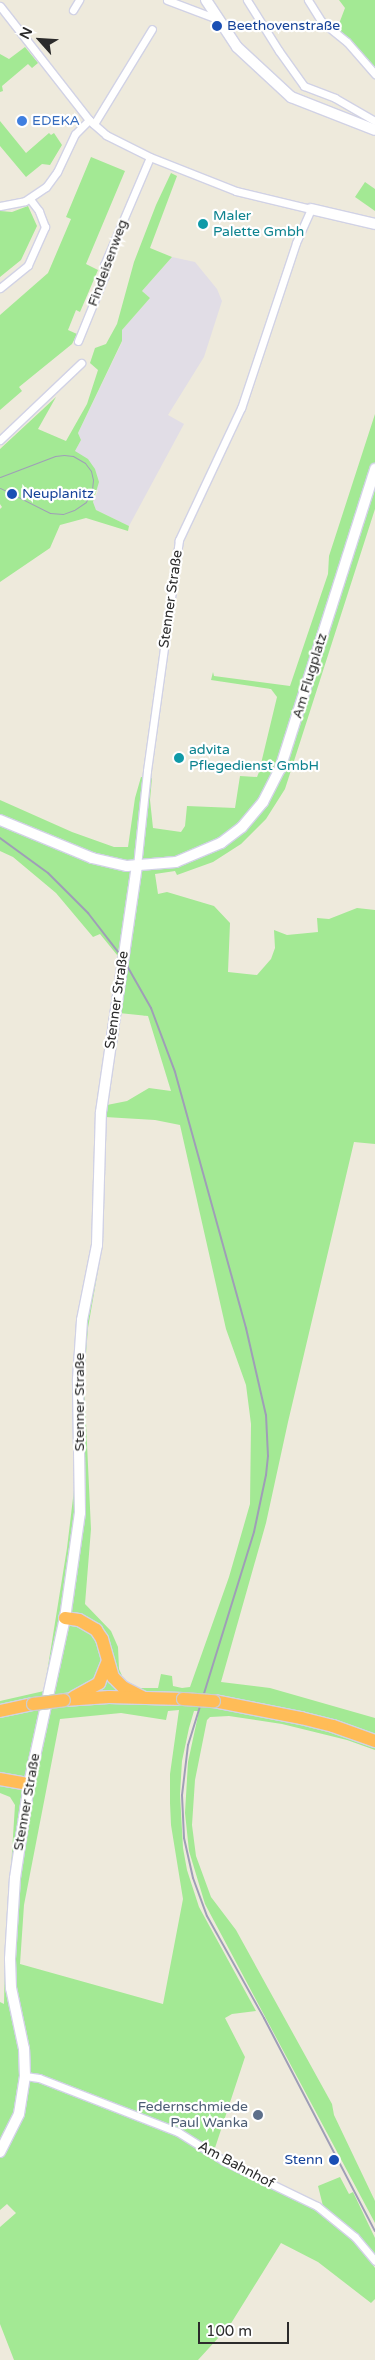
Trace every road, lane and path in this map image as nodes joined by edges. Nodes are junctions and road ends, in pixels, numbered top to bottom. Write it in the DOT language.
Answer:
graph roads {
  1 [pos="3,0"];
  2 [pos="79,0"];
  3 [pos="167,0"];
  4 [pos="206,0"];
  5 [pos="247,0"];
  6 [pos="308,0"];
  7 [pos="0,5"];
  8 [pos="73,10"];
  9 [pos="217,19"];
  10 [pos="152,29"];
  11 [pos="375,74"];
  12 [pos="375,121"];
  13 [pos="92,122"];
  14 [pos="375,130"];
  15 [pos="150,157"];
  16 [pos="30,199"];
  17 [pos="0,206"];
  18 [pos="311,209"];
  19 [pos="375,224"];
  20 [pos="0,288"];
  21 [pos="78,342"];
  22 [pos="81,363"];
  23 [pos="0,440"];
  24 [pos="375,469"];
  25 [pos="0,820"];
  26 [pos="137,866"];
  27 [pos="65,1618"];
  28 [pos="109,1660"];
  29 [pos="143,1697"];
  30 [pos="67,1700"];
  31 [pos="0,1711"];
  32 [pos="375,1741"];
  33 [pos="0,1779"];
  34 [pos="29,1784"];
  35 [pos="25,2076"];
  36 [pos="0,2152"];
  37 [pos="375,2261"];
  1 -- 7 [label="street"];
  2 -- 8 [label="street"];
  3 -- 9 [label="street"];
  4 -- 9 [label="street"];
  5 -- 12 [label="street"];
  6 -- 11 [label="street"];
  7 -- 13 [label="street"];
  9 -- 14 [label="street"];
  10 -- 13 [label="street"];
  13 -- 15 [label="street"];
  13 -- 16 [label="street"];
  15 -- 18 [label="street"];
  15 -- 21 [label="street, Findeisenweg"];
  16 -- 17 [label="street"];
  16 -- 20 [label="street"];
  18 -- 19 [label="street"];
  18 -- 26 [label="street, Stenner Straße"];
  22 -- 23 [label="street"];
  24 -- 26 [label="street, Am Flugplatz"];
  25 -- 26 [label="street, Am Flugplatz"];
  26 -- 27 [label="street, Stenner Straße"];
  27 -- 28 [label="highway"];
  27 -- 34 [label="street, Stenner Straße"];
  28 -- 29 [label="highway"];
  28 -- 30 [label="highway"];
  29 -- 30 [label="highway"];
  29 -- 32 [label="highway, bridge"];
  30 -- 31 [label="highway, bridge"];
  33 -- 34 [label="highway"];
  34 -- 35 [label="street, Stenner Straße"];
  35 -- 36 [label="street, Stenner Straße"];
  35 -- 37 [label="street, Am Bahnhof"];
}
